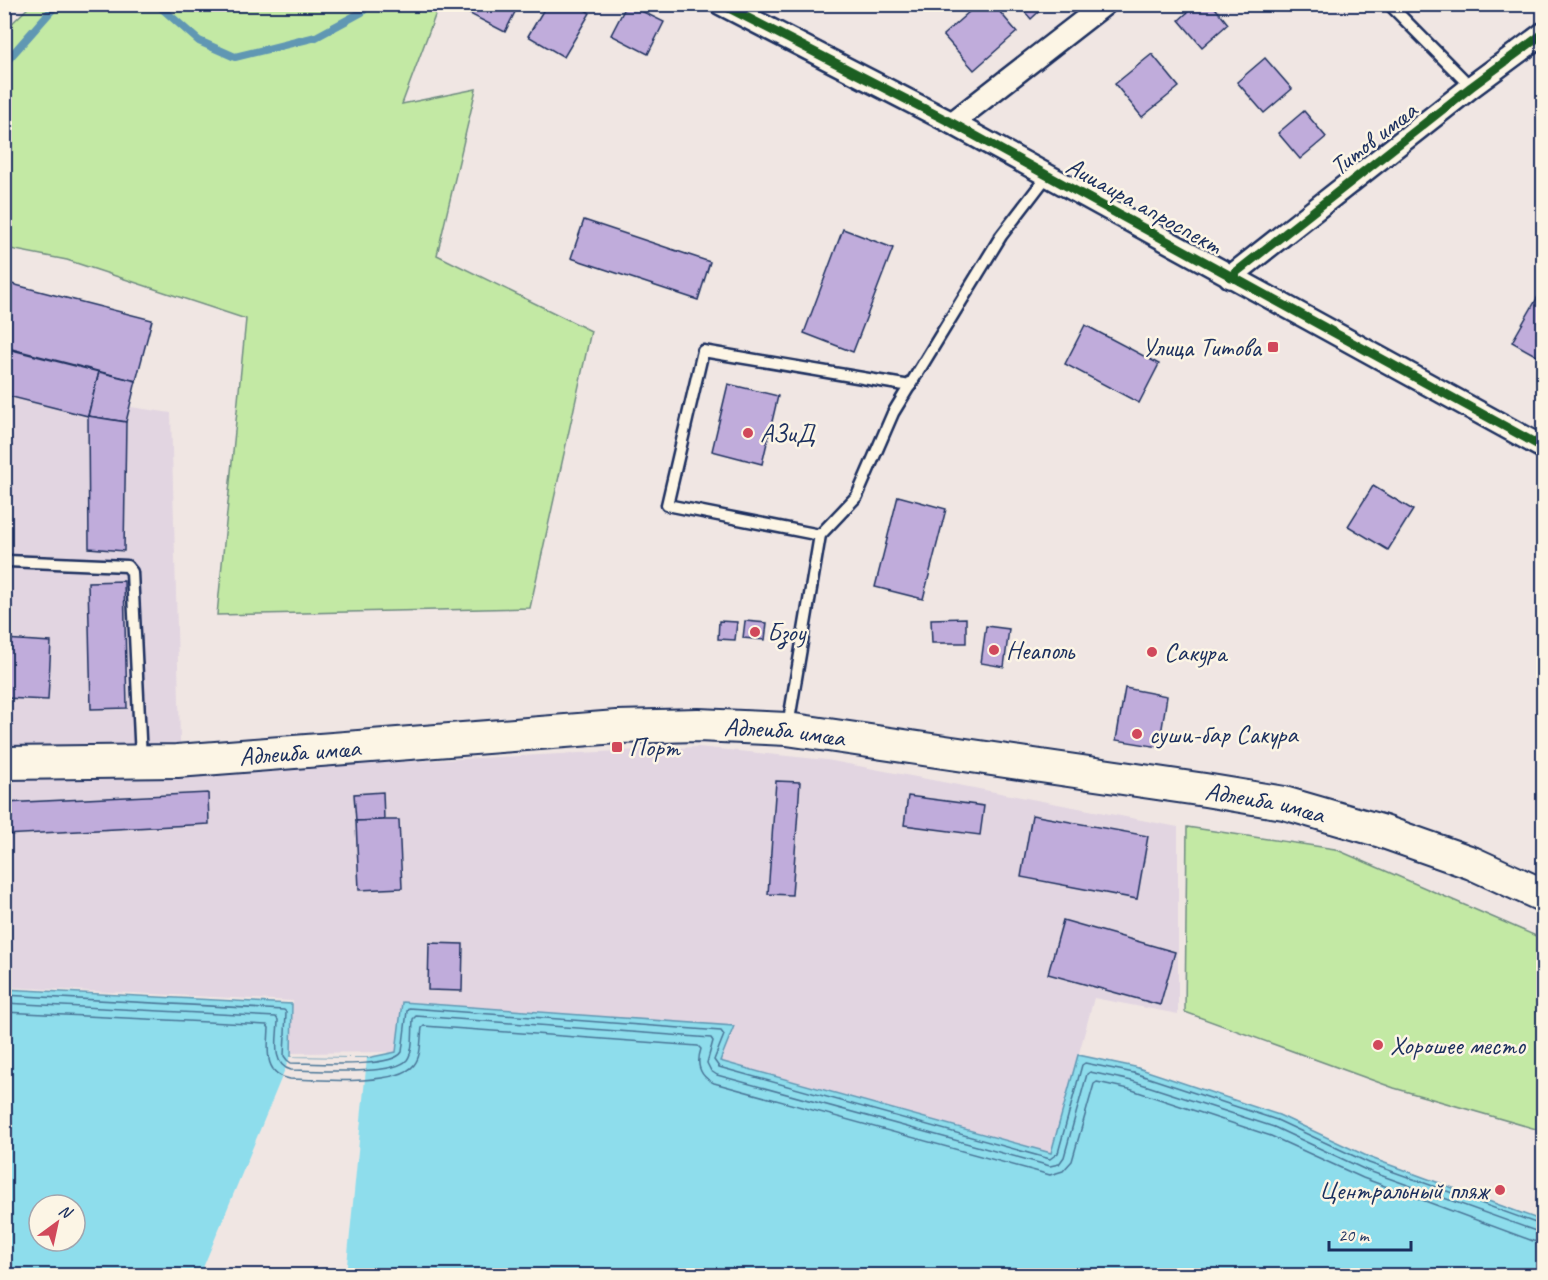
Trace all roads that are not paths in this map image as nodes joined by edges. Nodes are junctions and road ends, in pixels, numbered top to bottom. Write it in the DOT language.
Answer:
graph roads {
  1 [pos="721,4"];
  2 [pos="1105,4"];
  3 [pos="1389,4"];
  4 [pos="1544,33"];
  5 [pos="1471,87"];
  6 [pos="952,123"];
  7 [pos="1047,176"];
  8 [pos="1230,277"];
  9 [pos="910,386"];
  10 [pos="1544,448"];
  11 [pos="820,535"];
  12 [pos="7,561"];
  13 [pos="787,729"];
  14 [pos="141,762"];
  15 [pos="4,763"];
  16 [pos="1544,896"];
  1 -- 6 [label="street, Аииаира апроспект"];
  2 -- 6 [label="street"];
  3 -- 5 [label="lane"];
  4 -- 5 [label="street, Титов имҩа"];
  5 -- 8 [label="street, Титов имҩа"];
  6 -- 7 [label="street, Аииаира апроспект"];
  7 -- 8 [label="street, Аииаира апроспект"];
  7 -- 9 [label="lane"];
  8 -- 10 [label="street, Аииаира апроспект"];
  9 -- 11 [label="lane"];
  9 -- 11 [label="lane"];
  11 -- 13 [label="lane"];
  12 -- 14 [label="lane"];
  13 -- 14 [label="main road, Адлеиба имҩа"];
  13 -- 16 [label="main road, Адлеиба имҩа"];
  14 -- 15 [label="main road, Адлеиба имҩа"];
}
